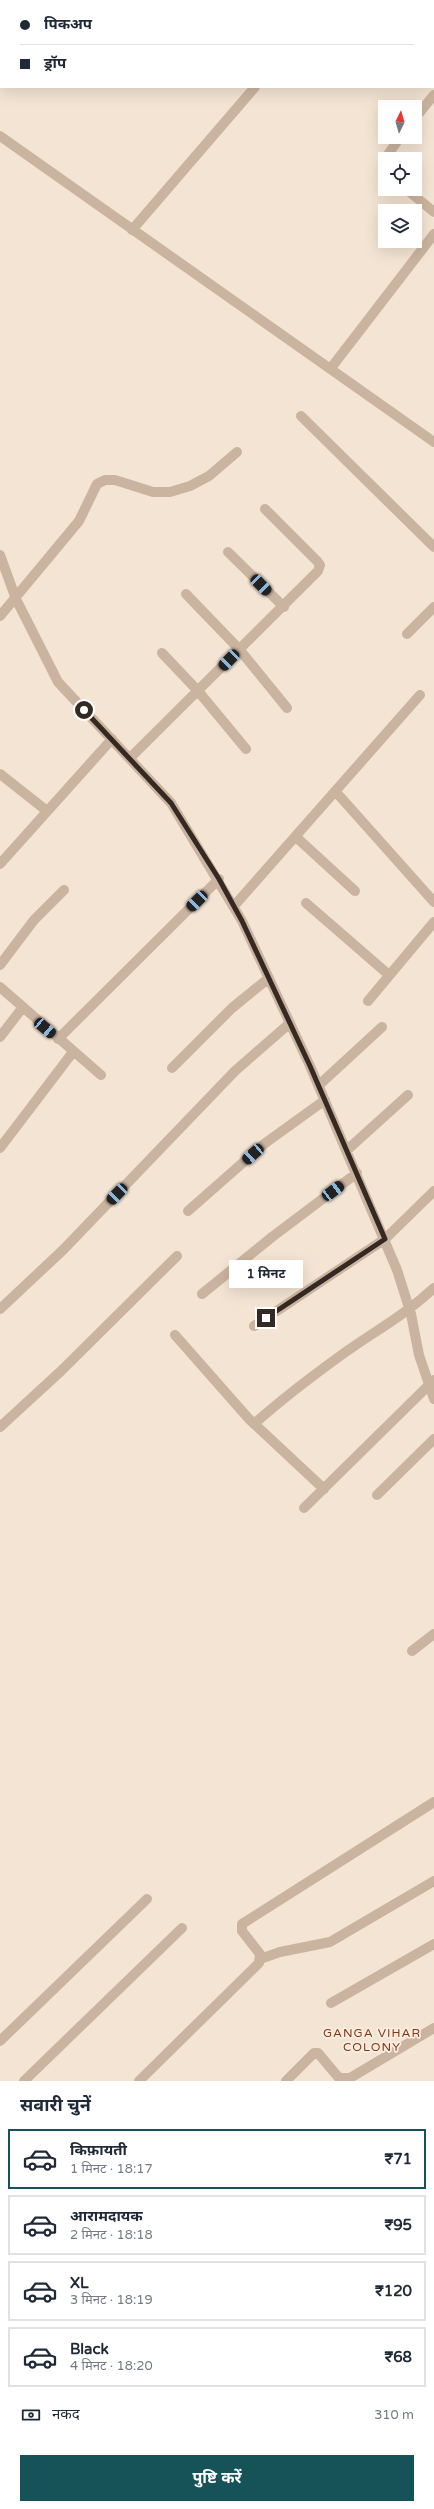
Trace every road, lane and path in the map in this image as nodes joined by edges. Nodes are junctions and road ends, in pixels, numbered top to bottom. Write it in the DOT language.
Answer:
graph roads {
  1 [pos="254,88"];
  2 [pos="434,95"];
  3 [pos="422,110"];
  4 [pos="0,136"];
  5 [pos="415,196"];
  6 [pos="434,212"];
  7 [pos="132,230"];
  8 [pos="434,234"];
  9 [pos="331,368"];
  10 [pos="301,416"];
  11 [pos="434,442"];
  12 [pos="237,452"];
  13 [pos="265,509"];
  14 [pos="434,547"];
  15 [pos="228,552"];
  16 [pos="0,555"];
  17 [pos="186,594"];
  18 [pos="16,599"];
  19 [pos="284,607"];
  20 [pos="434,607"];
  21 [pos="0,616"];
  22 [pos="407,634"];
  23 [pos="239,649"];
  24 [pos="162,653"];
  25 [pos="198,691"];
  26 [pos="420,695"];
  27 [pos="287,708"];
  28 [pos="112,739"];
  29 [pos="246,749"];
  30 [pos="130,758"];
  31 [pos="0,774"];
  32 [pos="336,792"];
  33 [pos="47,810"];
  34 [pos="296,837"];
  35 [pos="0,864"];
  36 [pos="219,879"];
  37 [pos="64,890"];
  38 [pos="355,891"];
  39 [pos="434,902"];
  40 [pos="306,903"];
  41 [pos="234,906"];
  42 [pos="434,922"];
  43 [pos="0,965"];
  44 [pos="389,975"];
  45 [pos="269,978"];
  46 [pos="0,987"];
  47 [pos="368,1001"];
  48 [pos="23,1007"];
  49 [pos="290,1024"];
  50 [pos="382,1027"];
  51 [pos="0,1037"];
  52 [pos="58,1039"];
  53 [pos="73,1052"];
  54 [pos="172,1068"];
  55 [pos="101,1075"];
  56 [pos="319,1085"];
  57 [pos="408,1095"];
  58 [pos="325,1100"];
  59 [pos="0,1148"];
  60 [pos="347,1150"];
  61 [pos="357,1173"];
  62 [pos="434,1191"];
  63 [pos="188,1211"];
  64 [pos="385,1239"];
  65 [pos="177,1256"];
  66 [pos="434,1288"];
  67 [pos="202,1294"];
  68 [pos="0,1309"];
  69 [pos="410,1311"];
  70 [pos="254,1326"];
  71 [pos="175,1335"];
  72 [pos="431,1383"];
  73 [pos="434,1399"];
  74 [pos="254,1424"];
  75 [pos="0,1427"];
  76 [pos="434,1439"];
  77 [pos="324,1489"];
  78 [pos="377,1495"];
  79 [pos="304,1508"];
  80 [pos="434,1634"];
  81 [pos="412,1651"];
  82 [pos="434,1802"];
  83 [pos="434,1881"];
  84 [pos="147,1899"];
  85 [pos="182,1928"];
  86 [pos="434,1944"];
  87 [pos="260,1959"];
  88 [pos="330,2002"];
  89 [pos="434,2028"];
  90 [pos="0,2041"];
  91 [pos="359,2077"];
  92 [pos="24,2081"];
  93 [pos="139,2081"];
  94 [pos="286,2081"];
  1 -- 7 [label="street"];
  2 -- 3 [label="street"];
  4 -- 7 [label="street"];
  5 -- 6 [label="street"];
  7 -- 9 [label="street"];
  8 -- 9 [label="street"];
  9 -- 11 [label="street"];
  10 -- 14 [label="street"];
  12 -- 18 [label="street"];
  13 -- 19 [label="street"];
  15 -- 19 [label="street"];
  16 -- 18 [label="street"];
  17 -- 23 [label="street"];
  18 -- 21 [label="street"];
  18 -- 28 [label="street"];
  19 -- 23 [label="street"];
  20 -- 22 [label="street"];
  23 -- 25 [label="street"];
  23 -- 27 [label="street"];
  24 -- 25 [label="street"];
  25 -- 29 [label="street"];
  25 -- 30 [label="street"];
  26 -- 32 [label="street"];
  28 -- 30 [label="street"];
  28 -- 33 [label="street"];
  30 -- 36 [label="street"];
  31 -- 33 [label="street"];
  32 -- 34 [label="street"];
  32 -- 39 [label="street"];
  33 -- 35 [label="street"];
  34 -- 38 [label="street"];
  34 -- 41 [label="street"];
  36 -- 41 [label="street"];
  36 -- 52 [label="street"];
  37 -- 43 [label="street"];
  40 -- 44 [label="street"];
  41 -- 45 [label="street"];
  42 -- 44 [label="street"];
  44 -- 47 [label="street"];
  45 -- 49 [label="street"];
  45 -- 54 [label="street"];
  46 -- 48 [label="street"];
  48 -- 51 [label="street"];
  48 -- 52 [label="street"];
  49 -- 56 [label="street"];
  49 -- 68 [label="street"];
  50 -- 56 [label="street"];
  52 -- 53 [label="street"];
  53 -- 55 [label="street"];
  53 -- 59 [label="street"];
  56 -- 58 [label="street"];
  57 -- 60 [label="street"];
  58 -- 60 [label="street"];
  58 -- 63 [label="street"];
  60 -- 61 [label="street"];
  61 -- 64 [label="street"];
  61 -- 67 [label="street"];
  62 -- 64 [label="street"];
  64 -- 69 [label="street"];
  64 -- 70 [label="street"];
  65 -- 75 [label="street"];
  66 -- 69 [label="street"];
  69 -- 72 [label="street"];
  69 -- 74 [label="street"];
  71 -- 74 [label="street"];
  72 -- 73 [label="street"];
  72 -- 77 [label="street"];
  74 -- 77 [label="street"];
  76 -- 78 [label="street"];
  77 -- 79 [label="street"];
  80 -- 81 [label="street"];
  82 -- 87 [label="street"];
  83 -- 87 [label="street"];
  84 -- 90 [label="street"];
  85 -- 92 [label="street"];
  86 -- 88 [label="street"];
  87 -- 93 [label="street"];
  89 -- 91 [label="street"];
  91 -- 94 [label="street"];
}
